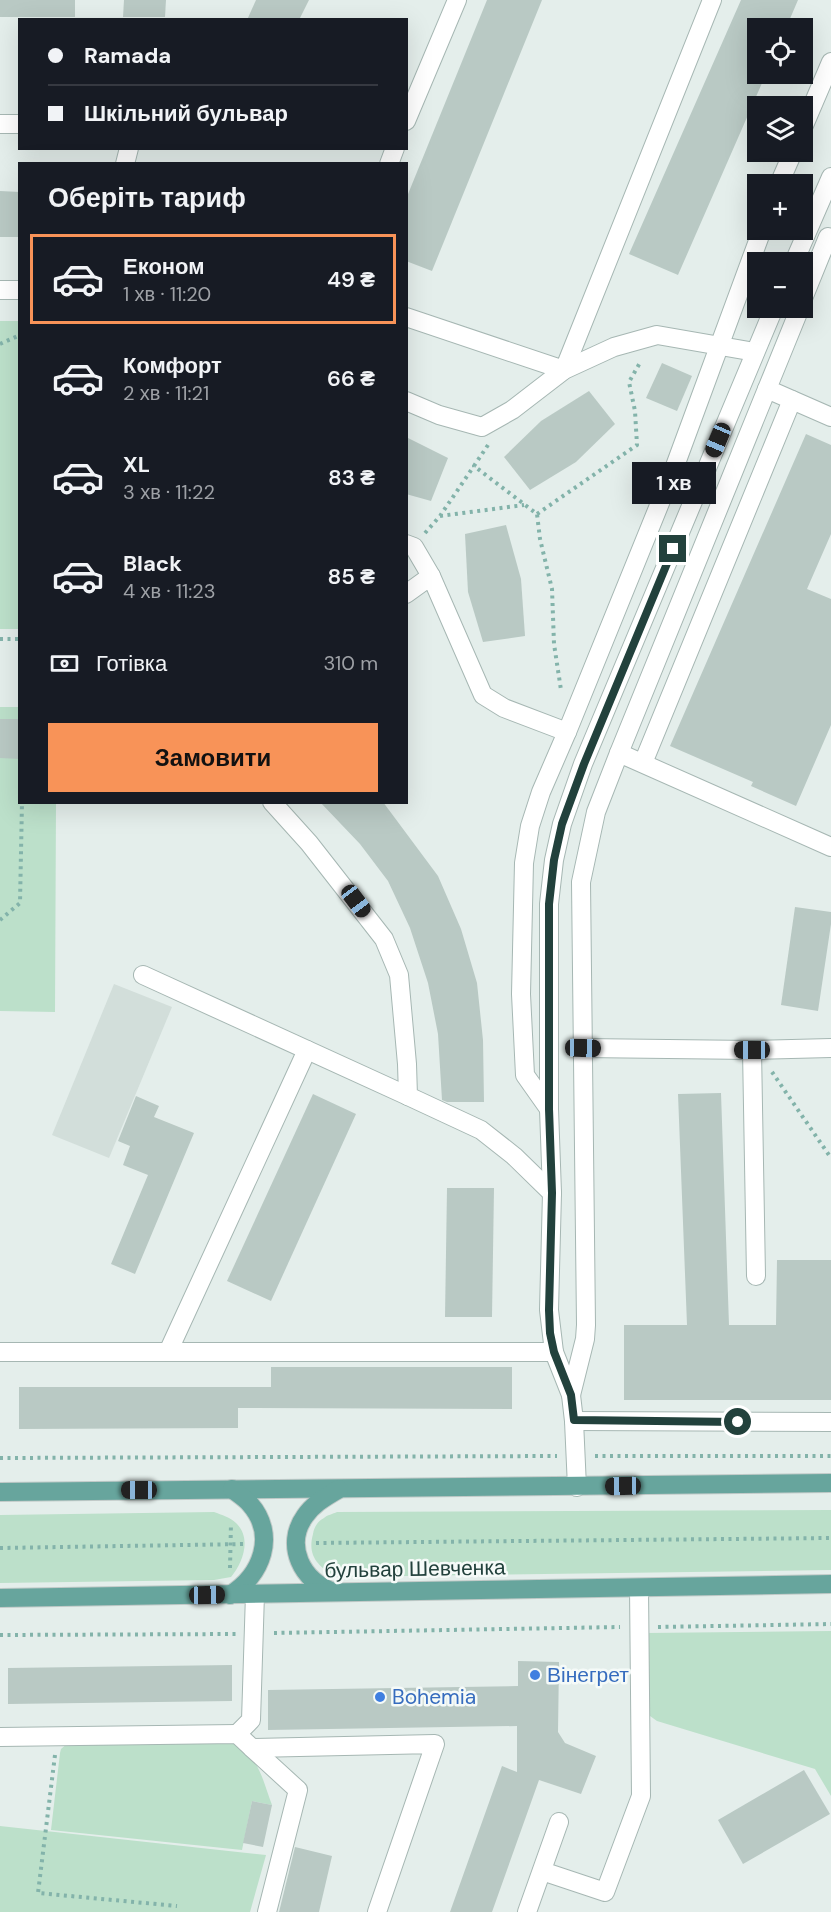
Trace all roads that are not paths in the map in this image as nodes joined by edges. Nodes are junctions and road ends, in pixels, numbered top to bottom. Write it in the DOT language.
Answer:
graph roads {
  1 [pos="457,0"];
  2 [pos="712,0"];
  3 [pos="831,62"];
  4 [pos="813,104"];
  5 [pos="408,116"];
  6 [pos="0,124"];
  7 [pos="18,124"];
  8 [pos="831,177"];
  9 [pos="813,220"];
  10 [pos="813,229"];
  11 [pos="830,238"];
  12 [pos="758,240"];
  13 [pos="813,276"];
  14 [pos="0,290"];
  15 [pos="18,290"];
  16 [pos="408,318"];
  17 [pos="769,318"];
  18 [pos="796,318"];
  19 [pos="721,345"];
  20 [pos="754,352"];
  21 [pos="564,370"];
  22 [pos="767,389"];
  23 [pos="792,400"];
  24 [pos="408,402"];
  25 [pos="831,417"];
  26 [pos="410,546"];
  27 [pos="431,576"];
  28 [pos="408,593"];
  29 [pos="567,732"];
  30 [pos="619,753"];
  31 [pos="643,763"];
  32 [pos="274,804"];
  33 [pos="831,847"];
  34 [pos="143,975"];
  35 [pos="583,1048"];
  36 [pos="831,1048"];
  37 [pos="307,1050"];
  38 [pos="754,1050"];
  39 [pos="408,1096"];
  40 [pos="549,1109"];
  41 [pos="552,1193"];
  42 [pos="756,1276"];
  43 [pos="0,1352"];
  44 [pos="168,1352"];
  45 [pos="554,1352"];
  46 [pos="571,1395"];
  47 [pos="574,1420"];
  48 [pos="831,1422"];
  49 [pos="831,1483"];
  50 [pos="577,1487"];
  51 [pos="232,1489"];
  52 [pos="339,1489"];
  53 [pos="0,1492"];
  54 [pos="805,1584"];
  55 [pos="831,1584"];
  56 [pos="639,1587"];
  57 [pos="337,1593"];
  58 [pos="831,1593"];
  59 [pos="255,1594"];
  60 [pos="230,1595"];
  61 [pos="0,1598"];
  62 [pos="237,1734"];
  63 [pos="0,1737"];
  64 [pos="252,1748"];
  65 [pos="559,1822"];
  66 [pos="542,1871"];
  67 [pos="267,1912"];
  68 [pos="377,1912"];
  69 [pos="527,1912"];
  1 -- 5 [label="street"];
  2 -- 21 [label="street"];
  3 -- 4 [label="street"];
  6 -- 7 [label="street"];
  8 -- 9 [label="street"];
  10 -- 11 [label="street"];
  11 -- 13 [label="street"];
  12 -- 19 [label="street"];
  14 -- 15 [label="street"];
  16 -- 21 [label="street"];
  17 -- 20 [label="street"];
  18 -- 22 [label="street"];
  19 -- 20 [label="street"];
  19 -- 21 [label="street"];
  19 -- 29 [label="street"];
  20 -- 40 [label="street"];
  21 -- 24 [label="street"];
  22 -- 23 [label="street"];
  22 -- 30 [label="street"];
  23 -- 25 [label="street"];
  23 -- 31 [label="street"];
  26 -- 27 [label="street"];
  27 -- 28 [label="street"];
  27 -- 29 [label="street"];
  29 -- 40 [label="street"];
  30 -- 31 [label="street"];
  30 -- 35 [label="street"];
  31 -- 33 [label="street"];
  32 -- 39 [label="street"];
  34 -- 37 [label="street"];
  35 -- 38 [label="street"];
  35 -- 46 [label="street"];
  36 -- 38 [label="street"];
  37 -- 39 [label="street"];
  37 -- 44 [label="street"];
  38 -- 42 [label="street"];
  39 -- 41 [label="street"];
  40 -- 41 [label="street"];
  41 -- 45 [label="street"];
  43 -- 44 [label="street"];
  44 -- 45 [label="street"];
  45 -- 46 [label="street"];
  46 -- 47 [label="street"];
  47 -- 48 [label="street"];
  47 -- 50 [label="street"];
  49 -- 50 [label="main road"];
  50 -- 52 [label="main road"];
  51 -- 52 [label="main road"];
  51 -- 53 [label="main road"];
  51 -- 60 [label="main road"];
  52 -- 57 [label="main road"];
  54 -- 55 [label="main road, бульвар Шевченка"];
  54 -- 56 [label="main road, бульвар Шевченка"];
  54 -- 58 [label="street"];
  56 -- 57 [label="main road, бульвар Шевченка"];
  56 -- 66 [label="street"];
  57 -- 59 [label="main road, бульвар Шевченка"];
  59 -- 60 [label="main road, бульвар Шевченка"];
  59 -- 62 [label="street"];
  60 -- 61 [label="main road, бульвар Шевченка"];
  62 -- 63 [label="street"];
  62 -- 64 [label="street"];
  64 -- 67 [label="street"];
  64 -- 68 [label="street"];
  65 -- 66 [label="street"];
  66 -- 69 [label="street"];
}
